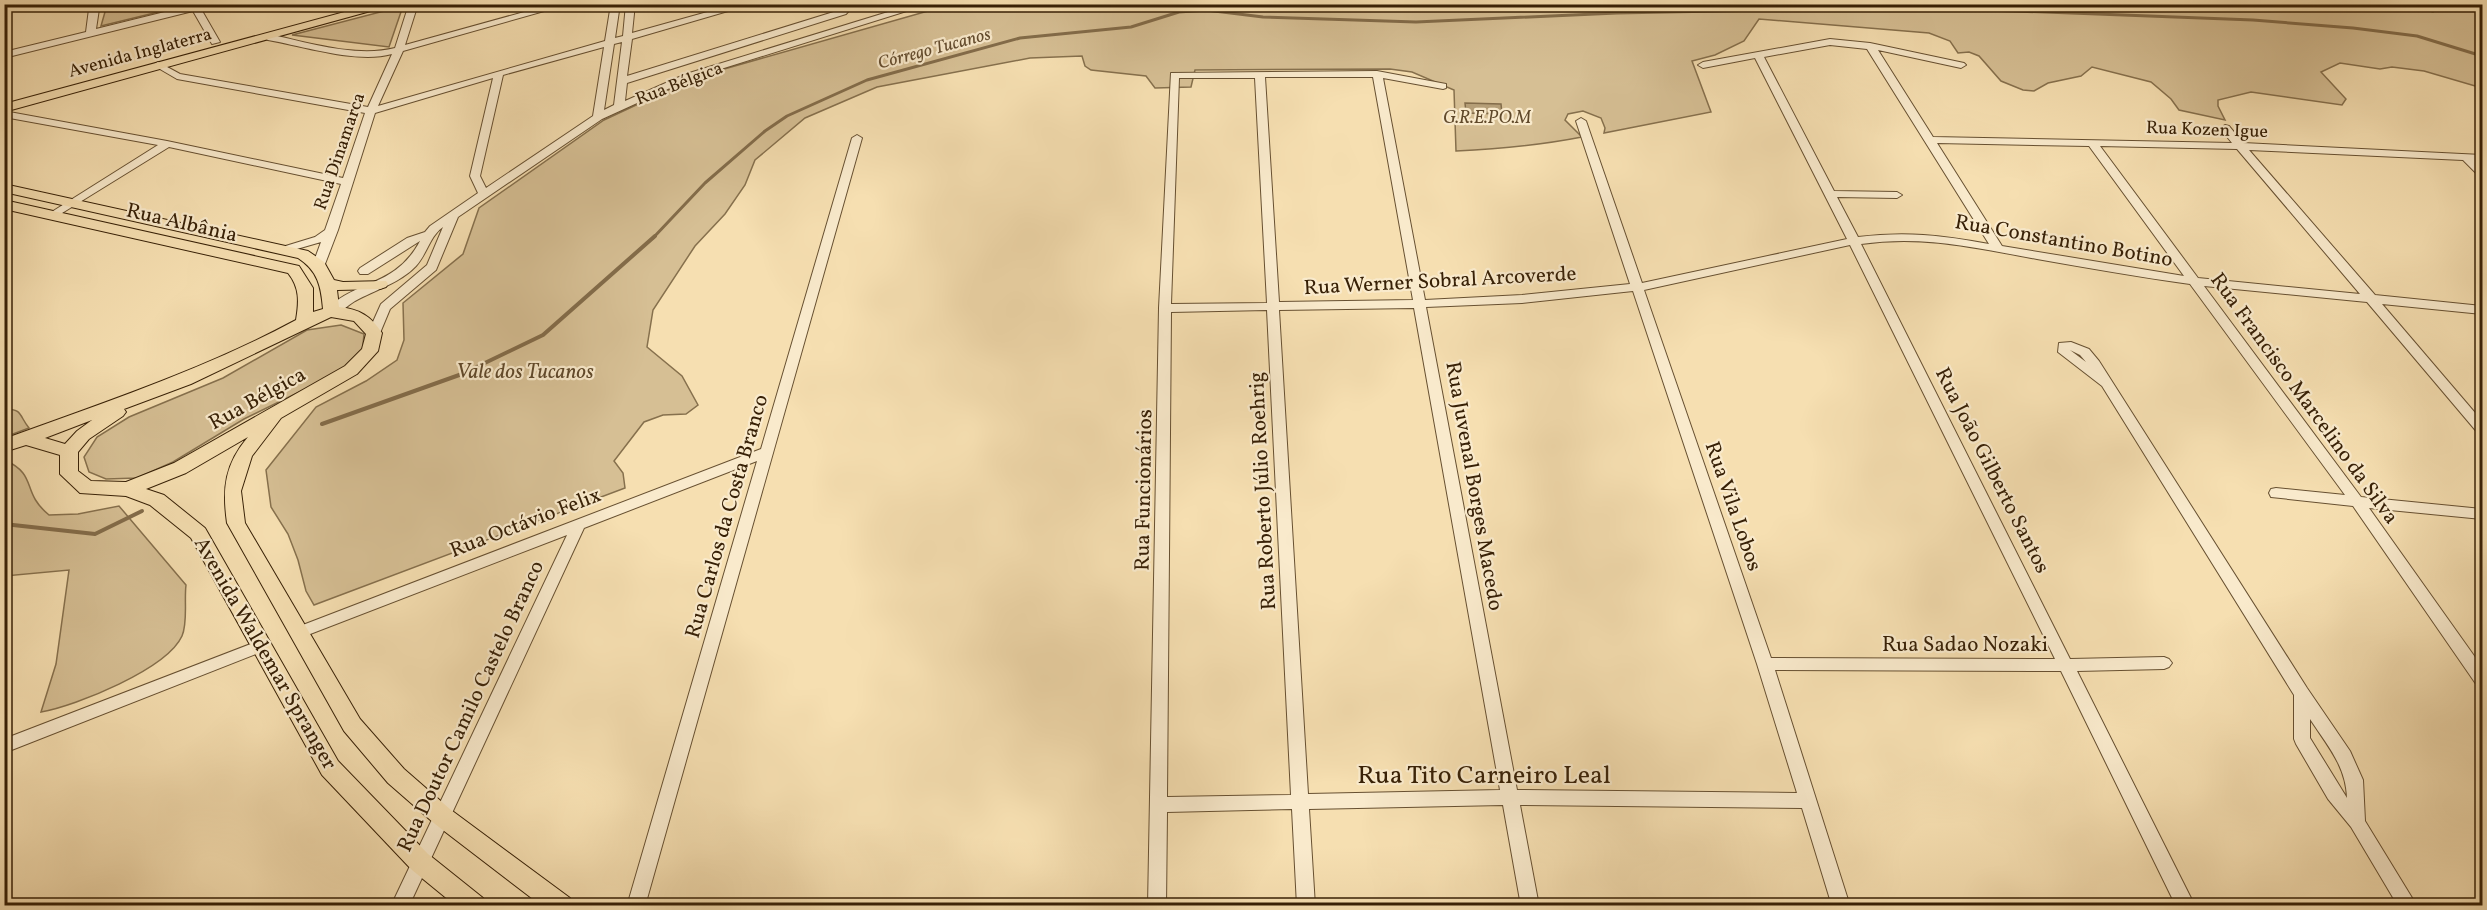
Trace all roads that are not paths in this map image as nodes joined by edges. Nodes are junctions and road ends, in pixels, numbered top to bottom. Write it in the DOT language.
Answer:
graph roads {
  1 [pos="98,4"];
  2 [pos="210,4"];
  3 [pos="358,4"];
  4 [pos="390,4"];
  5 [pos="414,4"];
  6 [pos="565,4"];
  7 [pos="615,4"];
  8 [pos="631,4"];
  9 [pos="748,4"];
  10 [pos="925,4"];
  11 [pos="196,8"];
  12 [pos="847,8"];
  13 [pos="91,33"];
  14 [pos="268,37"];
  15 [pos="627,40"];
  16 [pos="609,44"];
  17 [pos="1870,46"];
  18 [pos="218,47"];
  19 [pos="399,49"];
  20 [pos="4,55"];
  21 [pos="1758,55"];
  22 [pos="1704,64"];
  23 [pos="1961,65"];
  24 [pos="158,66"];
  25 [pos="499,73"];
  26 [pos="1260,74"];
  27 [pos="1377,74"];
  28 [pos="622,81"];
  29 [pos="1443,86"];
  30 [pos="4,99"];
  31 [pos="619,107"];
  32 [pos="4,108"];
  33 [pos="371,111"];
  34 [pos="4,114"];
  35 [pos="598,117"];
  36 [pos="1581,121"];
  37 [pos="2225,128"];
  38 [pos="857,138"];
  39 [pos="1930,140"];
  40 [pos="2092,143"];
  41 [pos="167,144"];
  42 [pos="2240,146"];
  43 [pos="2465,156"];
  44 [pos="2482,158"];
  45 [pos="2482,173"];
  46 [pos="349,182"];
  47 [pos="4,188"];
  48 [pos="484,194"];
  49 [pos="1830,194"];
  50 [pos="1897,195"];
  51 [pos="73,203"];
  52 [pos="4,204"];
  53 [pos="456,212"];
  54 [pos="54,215"];
  55 [pos="332,230"];
  56 [pos="427,235"];
  57 [pos="1854,241"];
  58 [pos="1998,249"];
  59 [pos="283,250"];
  60 [pos="320,264"];
  61 [pos="364,271"];
  62 [pos="2195,281"];
  63 [pos="328,283"];
  64 [pos="380,284"];
  65 [pos="1639,287"];
  66 [pos="2370,300"];
  67 [pos="1420,304"];
  68 [pos="1272,306"];
  69 [pos="1166,308"];
  70 [pos="2482,310"];
  71 [pos="331,312"];
  72 [pos="304,322"];
  73 [pos="374,333"];
  74 [pos="2094,363"];
  75 [pos="2078,364"];
  76 [pos="2107,383"];
  77 [pos="156,392"];
  78 [pos="281,408"];
  79 [pos="2482,429"];
  80 [pos="24,438"];
  81 [pos="4,446"];
  82 [pos="69,451"];
  83 [pos="766,452"];
  84 [pos="127,489"];
  85 [pos="2276,493"];
  86 [pos="2357,501"];
  87 [pos="2482,514"];
  88 [pos="579,524"];
  89 [pos="300,632"];
  90 [pos="261,646"];
  91 [pos="2164,663"];
  92 [pos="1765,664"];
  93 [pos="2067,665"];
  94 [pos="2482,680"];
  95 [pos="2301,693"];
  96 [pos="2303,726"];
  97 [pos="2331,734"];
  98 [pos="4,746"];
  99 [pos="2324,776"];
  100 [pos="2355,780"];
  101 [pos="1511,797"];
  102 [pos="1300,800"];
  103 [pos="1807,801"];
  104 [pos="1161,805"];
  105 [pos="443,817"];
  106 [pos="2357,822"];
  107 [pos="420,862"];
  108 [pos="400,906"];
  109 [pos="475,906"];
  110 [pos="562,906"];
  111 [pos="636,906"];
  112 [pos="1157,906"];
  113 [pos="1306,906"];
  114 [pos="1530,906"];
  115 [pos="1841,906"];
  116 [pos="2186,906"];
  117 [pos="2408,906"];
  1 -- 13 [label="street"];
  2 -- 11 [label="street"];
  3 -- 18 [label="main road, Avenida Inglaterra"];
  4 -- 14 [label="main road, Avenida Inglaterra"];
  5 -- 19 [label="street, Rua Dinamarca"];
  6 -- 19 [label="street"];
  7 -- 16 [label="street"];
  8 -- 15 [label="street"];
  9 -- 15 [label="street"];
  10 -- 31 [label="street, Rua Bélgica"];
  11 -- 13 [label="street"];
  11 -- 18 [label="street"];
  12 -- 28 [label="street"];
  13 -- 20 [label="street"];
  14 -- 18 [label="main road, Avenida Inglaterra"];
  14 -- 19 [label="street"];
  15 -- 16 [label="street"];
  15 -- 28 [label="street"];
  16 -- 25 [label="street"];
  16 -- 35 [label="street"];
  17 -- 21 [label="street"];
  17 -- 23 [label="street"];
  17 -- 39 [label="street"];
  18 -- 24 [label="main road, Avenida Inglaterra"];
  18 -- 30 [label="main road, Avenida Inglaterra"];
  19 -- 33 [label="street, Rua Dinamarca"];
  21 -- 22 [label="street"];
  21 -- 49 [label="street, Rua João Gilberto Santos"];
  24 -- 32 [label="main road, Avenida Inglaterra"];
  24 -- 33 [label="street"];
  25 -- 33 [label="street"];
  25 -- 48 [label="street"];
  26 -- 27 [label="street"];
  26 -- 68 [label="street, Rua Roberto Júlio Roehrig"];
  26 -- 69 [label="street, Rua Funcionários"];
  27 -- 29 [label="street"];
  27 -- 67 [label="street, Rua Juvenal Borges Macedo"];
  28 -- 31 [label="street"];
  31 -- 35 [label="street, Rua Bélgica"];
  33 -- 46 [label="street, Rua Dinamarca"];
  34 -- 41 [label="street"];
  35 -- 48 [label="street, Rua Bélgica"];
  36 -- 65 [label="street, Rua Vila Lobos"];
  37 -- 42 [label="street"];
  38 -- 83 [label="street, Rua Carlos da Costa Branco"];
  39 -- 40 [label="street, Rua Kozen Igue"];
  39 -- 58 [label="street"];
  40 -- 42 [label="street, Rua Kozen Igue"];
  40 -- 62 [label="street, Rua Francisco Marcelino da Silva"];
  41 -- 46 [label="street"];
  41 -- 51 [label="street"];
  42 -- 43 [label="street, Rua Kozen Igue"];
  42 -- 66 [label="street"];
  43 -- 44 [label="street, Rua Kozen Igue"];
  43 -- 45 [label="street"];
  46 -- 55 [label="street, Rua Dinamarca"];
  47 -- 51 [label="main road, Rua Albânia"];
  48 -- 53 [label="street, Rua Bélgica"];
  49 -- 50 [label="street"];
  49 -- 57 [label="street, Rua João Gilberto Santos"];
  51 -- 54 [label="street"];
  51 -- 59 [label="main road, Rua Albânia"];
  52 -- 54 [label="main road, Rua Albânia"];
  53 -- 56 [label="street, Rua Bélgica"];
  53 -- 73 [label="street, Rua Bélgica"];
  54 -- 72 [label="main road, Rua Albânia"];
  55 -- 59 [label="street"];
  55 -- 60 [label="street, Rua Dinamarca"];
  56 -- 61 [label="street"];
  56 -- 64 [label="street, Rua Bélgica"];
  57 -- 58 [label="street, Rua Constantino Botino"];
  57 -- 65 [label="street, Rua Werner Sobral Arcoverde"];
  57 -- 93 [label="street, Rua João Gilberto Santos"];
  58 -- 62 [label="street, Rua Constantino Botino"];
  59 -- 60 [label="main road, Rua Albânia"];
  60 -- 63 [label="main road"];
  62 -- 66 [label="street, Rua Constantino Botino"];
  62 -- 86 [label="street, Rua Francisco Marcelino da Silva"];
  63 -- 64 [label="main road"];
  63 -- 71 [label="main road"];
  64 -- 71 [label="street, Rua Bélgica"];
  65 -- 67 [label="street, Rua Werner Sobral Arcoverde"];
  65 -- 92 [label="street, Rua Vila Lobos"];
  66 -- 70 [label="street, Rua Constantino Botino"];
  66 -- 79 [label="street"];
  67 -- 68 [label="street, Rua Werner Sobral Arcoverde"];
  67 -- 101 [label="street, Rua Juvenal Borges Macedo"];
  68 -- 69 [label="street, Rua Werner Sobral Arcoverde"];
  68 -- 102 [label="street, Rua Roberto Júlio Roehrig"];
  69 -- 104 [label="street, Rua Funcionários"];
  71 -- 72 [label="main road, Rua Bélgica"];
  71 -- 73 [label="main road"];
  72 -- 77 [label="main road, Rua Bélgica"];
  73 -- 78 [label="main road, Rua Bélgica"];
  74 -- 75 [label="street"];
  74 -- 75 [label="street"];
  74 -- 76 [label="street"];
  75 -- 76 [label="street"];
  76 -- 95 [label="street"];
  77 -- 80 [label="main road, Rua Bélgica"];
  77 -- 82 [label="main road"];
  78 -- 84 [label="main road, Rua Bélgica"];
  78 -- 89 [label="main road, Avenida Waldemar Spranger"];
  80 -- 81 [label="main road, Rua Bélgica"];
  80 -- 82 [label="main road"];
  82 -- 84 [label="main road, Rua Bélgica"];
  83 -- 88 [label="street, Rua Octávio Felix"];
  83 -- 111 [label="street, Rua Carlos da Costa Branco"];
  84 -- 90 [label="main road, Avenida Waldemar Spranger"];
  85 -- 86 [label="street"];
  86 -- 87 [label="street"];
  86 -- 94 [label="street, Rua Francisco Marcelino da Silva"];
  88 -- 89 [label="street, Rua Octávio Felix"];
  88 -- 105 [label="street, Rua Doutor Camilo Castelo Branco"];
  89 -- 105 [label="main road, Avenida Waldemar Spranger"];
  90 -- 98 [label="street"];
  90 -- 107 [label="main road, Avenida Waldemar Spranger"];
  91 -- 93 [label="street, Rua Sadao Nozaki"];
  92 -- 93 [label="street, Rua Sadao Nozaki"];
  92 -- 103 [label="street, Rua Vila Lobos"];
  93 -- 116 [label="street, Rua João Gilberto Santos"];
  95 -- 96 [label="street"];
  95 -- 97 [label="street"];
  96 -- 97 [label="street"];
  96 -- 99 [label="street"];
  97 -- 100 [label="street"];
  99 -- 100 [label="street"];
  99 -- 106 [label="street"];
  100 -- 106 [label="street"];
  101 -- 102 [label="street, Rua Tito Carneiro Leal"];
  101 -- 103 [label="street, Rua Tito Carneiro Leal"];
  101 -- 114 [label="street, Rua Juvenal Borges Macedo"];
  102 -- 104 [label="street, Rua Tito Carneiro Leal"];
  102 -- 113 [label="street, Rua Roberto Júlio Roehrig"];
  103 -- 115 [label="street, Rua Vila Lobos"];
  104 -- 112 [label="street, Rua Funcionários"];
  105 -- 107 [label="street, Rua Doutor Camilo Castelo Branco"];
  105 -- 110 [label="main road, Avenida Waldemar Spranger"];
  106 -- 117 [label="street"];
  107 -- 108 [label="street, Rua Doutor Camilo Castelo Branco"];
  107 -- 109 [label="main road, Avenida Waldemar Spranger"];
}
